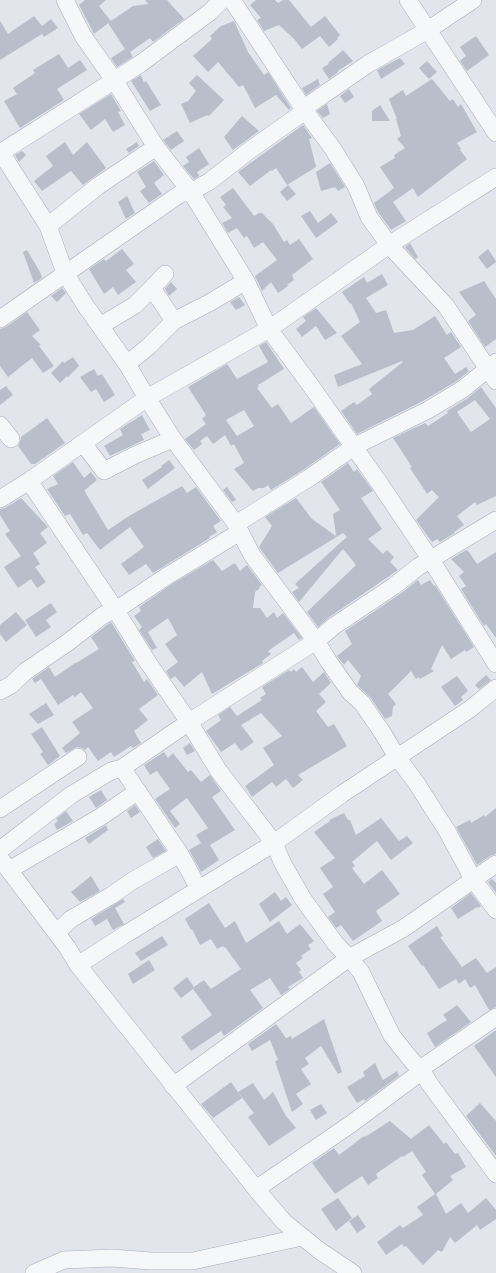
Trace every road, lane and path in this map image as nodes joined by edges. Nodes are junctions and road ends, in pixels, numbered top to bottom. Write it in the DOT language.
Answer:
graph roads {
  1 [pos="65,0"];
  2 [pos="222,0"];
  3 [pos="232,0"];
  4 [pos="408,0"];
  5 [pos="473,0"];
  6 [pos="428,30"];
  7 [pos="114,80"];
  8 [pos="305,111"];
  9 [pos="496,133"];
  10 [pos="156,147"];
  11 [pos="0,152"];
  12 [pos="496,177"];
  13 [pos="191,192"];
  14 [pos="48,226"];
  15 [pos="389,245"];
  16 [pos="66,273"];
  17 [pos="165,274"];
  18 [pos="246,281"];
  19 [pos="152,288"];
  20 [pos="0,319"];
  21 [pos="174,321"];
  22 [pos="100,326"];
  23 [pos="269,328"];
  24 [pos="127,364"];
  25 [pos="493,370"];
  26 [pos="147,398"];
  27 [pos="0,425"];
  28 [pos="11,439"];
  29 [pos="173,439"];
  30 [pos="83,443"];
  31 [pos="355,446"];
  32 [pos="29,481"];
  33 [pos="0,500"];
  34 [pos="496,520"];
  35 [pos="238,528"];
  36 [pos="431,560"];
  37 [pos="114,609"];
  38 [pos="316,641"];
  39 [pos="496,664"];
  40 [pos="496,688"];
  41 [pos="0,691"];
  42 [pos="189,722"];
  43 [pos="78,757"];
  44 [pos="396,757"];
  45 [pos="122,768"];
  46 [pos="138,791"];
  47 [pos="0,809"];
  48 [pos="274,843"];
  49 [pos="0,850"];
  50 [pos="180,854"];
  51 [pos="4,864"];
  52 [pos="496,864"];
  53 [pos="473,879"];
  54 [pos="199,889"];
  55 [pos="496,910"];
  56 [pos="56,933"];
  57 [pos="349,958"];
  58 [pos="78,965"];
  59 [pos="496,1017"];
  60 [pos="422,1071"];
  61 [pos="173,1086"];
  62 [pos="496,1174"];
  63 [pos="256,1189"];
  64 [pos="302,1237"];
  65 [pos="34,1273"];
  66 [pos="353,1273"];
  1 -- 7 [label="street"];
  2 -- 7 [label="street"];
  3 -- 8 [label="street"];
  4 -- 6 [label="street"];
  5 -- 6 [label="street"];
  6 -- 8 [label="street"];
  6 -- 9 [label="street"];
  7 -- 10 [label="street"];
  7 -- 11 [label="street"];
  8 -- 13 [label="street"];
  8 -- 15 [label="street"];
  10 -- 13 [label="street"];
  10 -- 14 [label="street"];
  11 -- 14 [label="street"];
  12 -- 15 [label="street"];
  13 -- 16 [label="street"];
  13 -- 18 [label="street"];
  14 -- 16 [label="street"];
  15 -- 23 [label="street"];
  15 -- 25 [label="street"];
  16 -- 20 [label="street"];
  16 -- 22 [label="street"];
  17 -- 19 [label="street"];
  18 -- 21 [label="street"];
  18 -- 23 [label="street"];
  19 -- 21 [label="street"];
  19 -- 22 [label="street"];
  21 -- 24 [label="street"];
  22 -- 24 [label="street"];
  23 -- 26 [label="street"];
  23 -- 31 [label="street"];
  24 -- 26 [label="street"];
  25 -- 31 [label="street"];
  26 -- 29 [label="street"];
  26 -- 30 [label="street"];
  27 -- 28 [label="street"];
  29 -- 30 [label="street"];
  29 -- 35 [label="street"];
  30 -- 32 [label="street"];
  31 -- 35 [label="street"];
  31 -- 36 [label="street"];
  32 -- 33 [label="street"];
  32 -- 37 [label="street"];
  34 -- 36 [label="street"];
  35 -- 37 [label="street"];
  35 -- 38 [label="street"];
  36 -- 38 [label="street"];
  36 -- 39 [label="street"];
  37 -- 41 [label="street"];
  37 -- 42 [label="street"];
  38 -- 42 [label="street"];
  38 -- 44 [label="street"];
  40 -- 44 [label="street"];
  42 -- 45 [label="street"];
  42 -- 48 [label="street"];
  43 -- 47 [label="street"];
  44 -- 48 [label="street"];
  44 -- 53 [label="street"];
  45 -- 46 [label="street"];
  45 -- 49 [label="street"];
  46 -- 50 [label="street"];
  46 -- 51 [label="street"];
  48 -- 54 [label="street"];
  48 -- 57 [label="street"];
  50 -- 54 [label="street"];
  50 -- 56 [label="street"];
  51 -- 56 [label="street"];
  52 -- 53 [label="street"];
  53 -- 55 [label="street"];
  53 -- 57 [label="street"];
  54 -- 58 [label="street"];
  56 -- 58 [label="street"];
  57 -- 60 [label="street"];
  57 -- 61 [label="street"];
  58 -- 61 [label="street"];
  59 -- 60 [label="street"];
  60 -- 62 [label="street"];
  60 -- 63 [label="street"];
  61 -- 63 [label="street"];
  63 -- 64 [label="street"];
  64 -- 65 [label="street"];
  64 -- 66 [label="street"];
}
